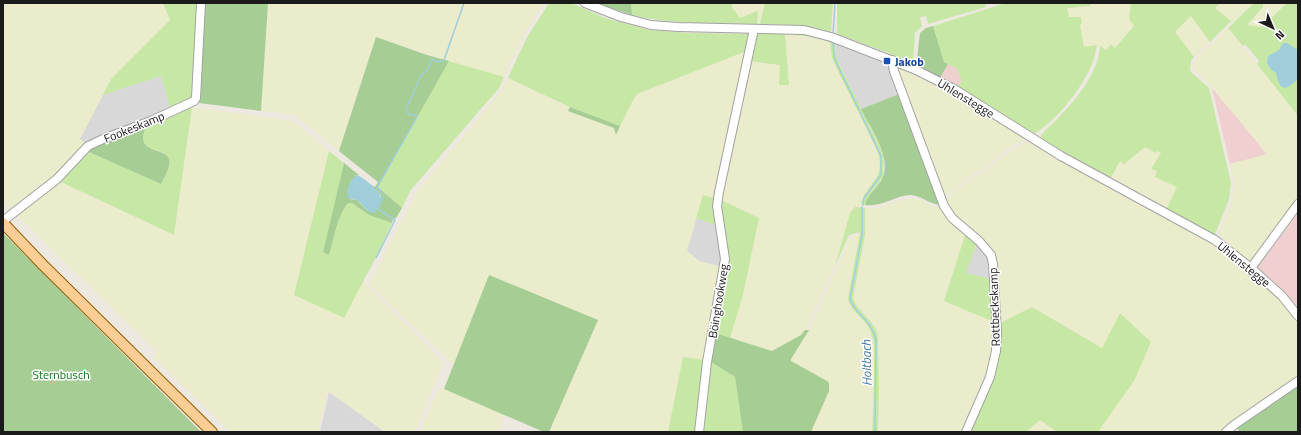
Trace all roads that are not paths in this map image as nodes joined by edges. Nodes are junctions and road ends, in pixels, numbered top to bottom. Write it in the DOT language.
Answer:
graph roads {
  1 [pos="201,3"];
  2 [pos="585,3"];
  3 [pos="754,29"];
  4 [pos="892,60"];
  5 [pos="1298,204"];
  6 [pos="3,222"];
  7 [pos="1251,268"];
  8 [pos="1298,316"];
  9 [pos="1298,381"];
  10 [pos="212,432"];
  11 [pos="699,432"];
  12 [pos="966,432"];
  13 [pos="1226,432"];
  1 -- 6 [label="street, Fookeskamp"];
  2 -- 3 [label="street, Uhlenstegge"];
  3 -- 4 [label="street, Uhlenstegge"];
  3 -- 11 [label="street, Böinghookweg"];
  4 -- 7 [label="street, Uhlenstegge"];
  4 -- 12 [label="street, Rottbeckskamp"];
  5 -- 7 [label="street"];
  6 -- 10 [label="main road"];
  7 -- 8 [label="street, Uhlenstegge"];
  9 -- 13 [label="street"];
}
